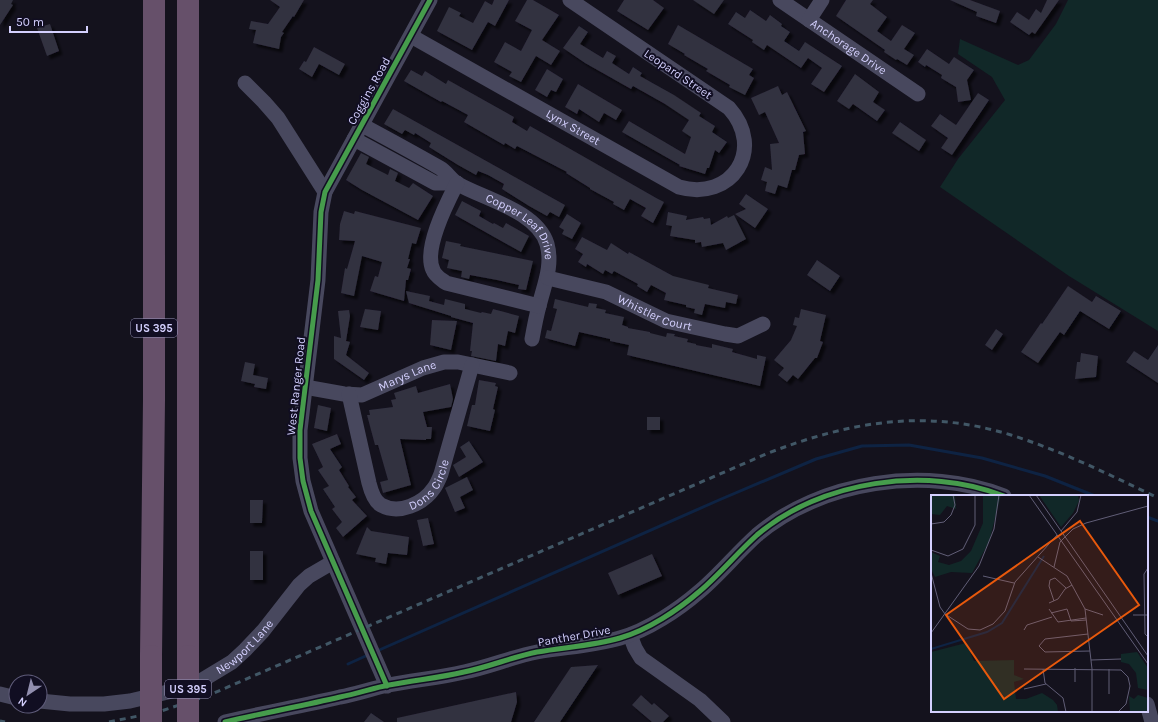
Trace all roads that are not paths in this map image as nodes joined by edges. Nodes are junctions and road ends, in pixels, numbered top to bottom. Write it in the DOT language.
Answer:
graph roads {
  1 [pos="154,0"];
  2 [pos="188,0"];
  3 [pos="430,0"];
  4 [pos="570,0"];
  5 [pos="780,0"];
  6 [pos="822,0"];
  7 [pos="809,20"];
  8 [pos="411,36"];
  9 [pos="245,83"];
  10 [pos="918,94"];
  11 [pos="362,125"];
  12 [pos="354,139"];
  13 [pos="736,171"];
  14 [pos="457,184"];
  15 [pos="325,192"];
  16 [pos="548,278"];
  17 [pos="539,306"];
  18 [pos="763,324"];
  19 [pos="532,339"];
  20 [pos="472,365"];
  21 [pos="510,373"];
  22 [pos="305,387"];
  23 [pos="349,394"];
  24 [pos="1001,495"];
  25 [pos="333,562"];
  26 [pos="630,634"];
  27 [pos="387,686"];
  28 [pos="48,702"];
  29 [pos="1148,708"];
  30 [pos="151,722"];
  31 [pos="188,722"];
  32 [pos="225,722"];
  33 [pos="723,722"];
  34 [pos="1152,722"];
  1 -- 30 [label="highway, US 395, bridge"];
  2 -- 31 [label="highway, US 395, bridge"];
  3 -- 8 [label="street, Coggins Road"];
  4 -- 13 [label="street, Leopard Street"];
  5 -- 7 [label="street, Anchorage Drive"];
  6 -- 7 [label="street"];
  7 -- 10 [label="street, Anchorage Drive"];
  8 -- 11 [label="street, Coggins Road"];
  8 -- 13 [label="street, Lynx Street"];
  9 -- 15 [label="street"];
  11 -- 12 [label="street, Coggins Road"];
  11 -- 14 [label="street, Copper Leaf Drive"];
  12 -- 14 [label="street, Copper Leaf Drive"];
  12 -- 15 [label="street, Coggins Road"];
  14 -- 16 [label="street, Copper Leaf Drive"];
  14 -- 17 [label="street"];
  15 -- 22 [label="street, West Ranger Road"];
  16 -- 17 [label="street, Copper Leaf Drive"];
  16 -- 18 [label="street, Whistler Court"];
  17 -- 19 [label="street, Copper Leaf Drive"];
  20 -- 21 [label="street, Marys Lane"];
  20 -- 23 [label="street, Marys Lane"];
  20 -- 23 [label="street, Dons Circle"];
  22 -- 23 [label="street, Marys Lane"];
  22 -- 25 [label="street, West Ranger Road"];
  24 -- 26 [label="street, Panther Drive"];
  25 -- 27 [label="street, West Ranger Road"];
  25 -- 28 [label="street, Newport Lane"];
  26 -- 27 [label="street, Panther Drive"];
  26 -- 33 [label="street"];
  27 -- 32 [label="street, Panther Drive"];
  29 -- 34 [label="street"];
}
